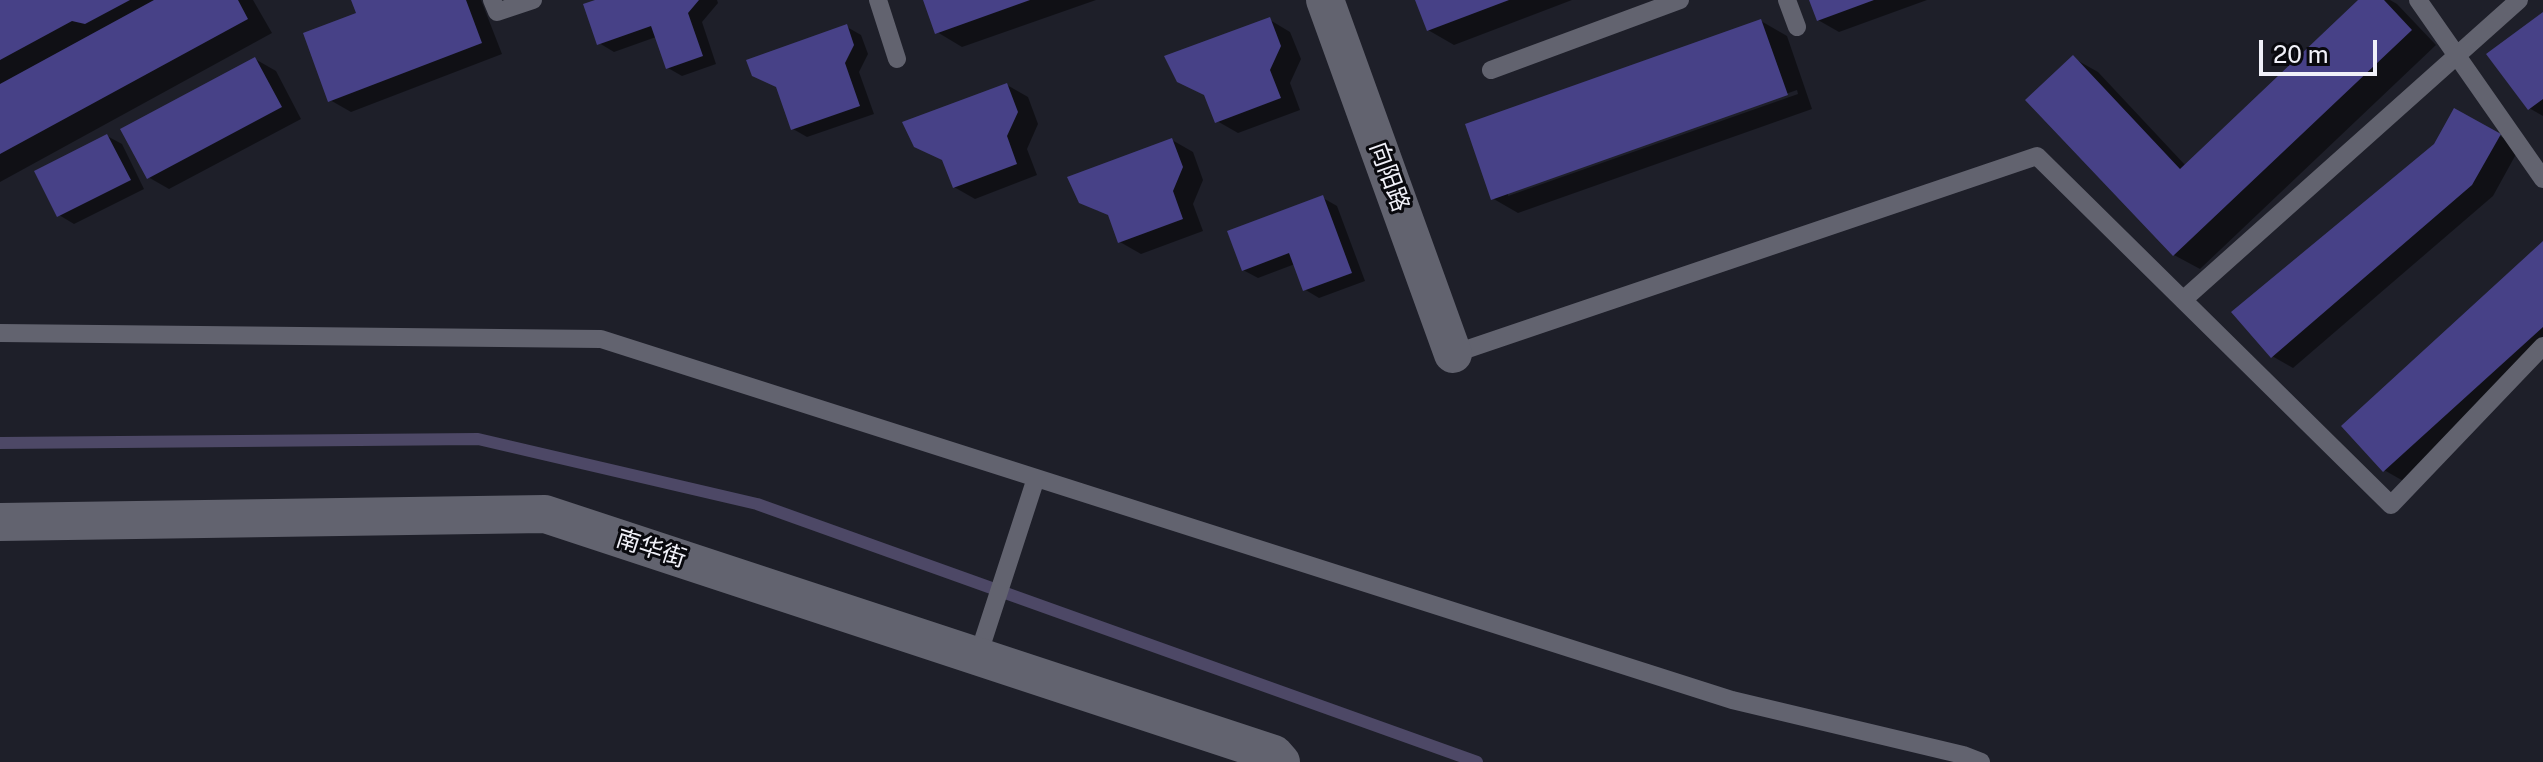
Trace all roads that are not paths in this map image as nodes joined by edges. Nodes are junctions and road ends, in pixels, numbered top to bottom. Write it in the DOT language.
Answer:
graph roads {
  1 [pos="492,0"];
  2 [pos="533,0"];
  3 [pos="878,0"];
  4 [pos="1325,0"];
  5 [pos="1680,0"];
  6 [pos="1787,0"];
  7 [pos="2418,0"];
  8 [pos="2519,0"];
  9 [pos="1797,27"];
  10 [pos="2457,55"];
  11 [pos="897,59"];
  12 [pos="1491,70"];
  13 [pos="2543,179"];
  14 [pos="2183,300"];
  15 [pos="0,333"];
  16 [pos="2543,346"];
  17 [pos="1453,354"];
  18 [pos="1036,478"];
  19 [pos="0,522"];
  20 [pos="978,656"];
  21 [pos="1278,758"];
  22 [pos="1981,762"];
  1 -- 2 [label="lane"];
  3 -- 11 [label="lane"];
  4 -- 17 [label="street, 向阳路"];
  5 -- 12 [label="lane"];
  6 -- 9 [label="lane"];
  7 -- 10 [label="lane"];
  8 -- 10 [label="lane"];
  10 -- 13 [label="lane"];
  10 -- 14 [label="lane"];
  14 -- 16 [label="lane"];
  14 -- 17 [label="lane"];
  15 -- 18 [label="lane"];
  18 -- 20 [label="lane"];
  18 -- 22 [label="lane"];
  19 -- 20 [label="street, 南华街"];
  20 -- 21 [label="street, 南华街"];
}
